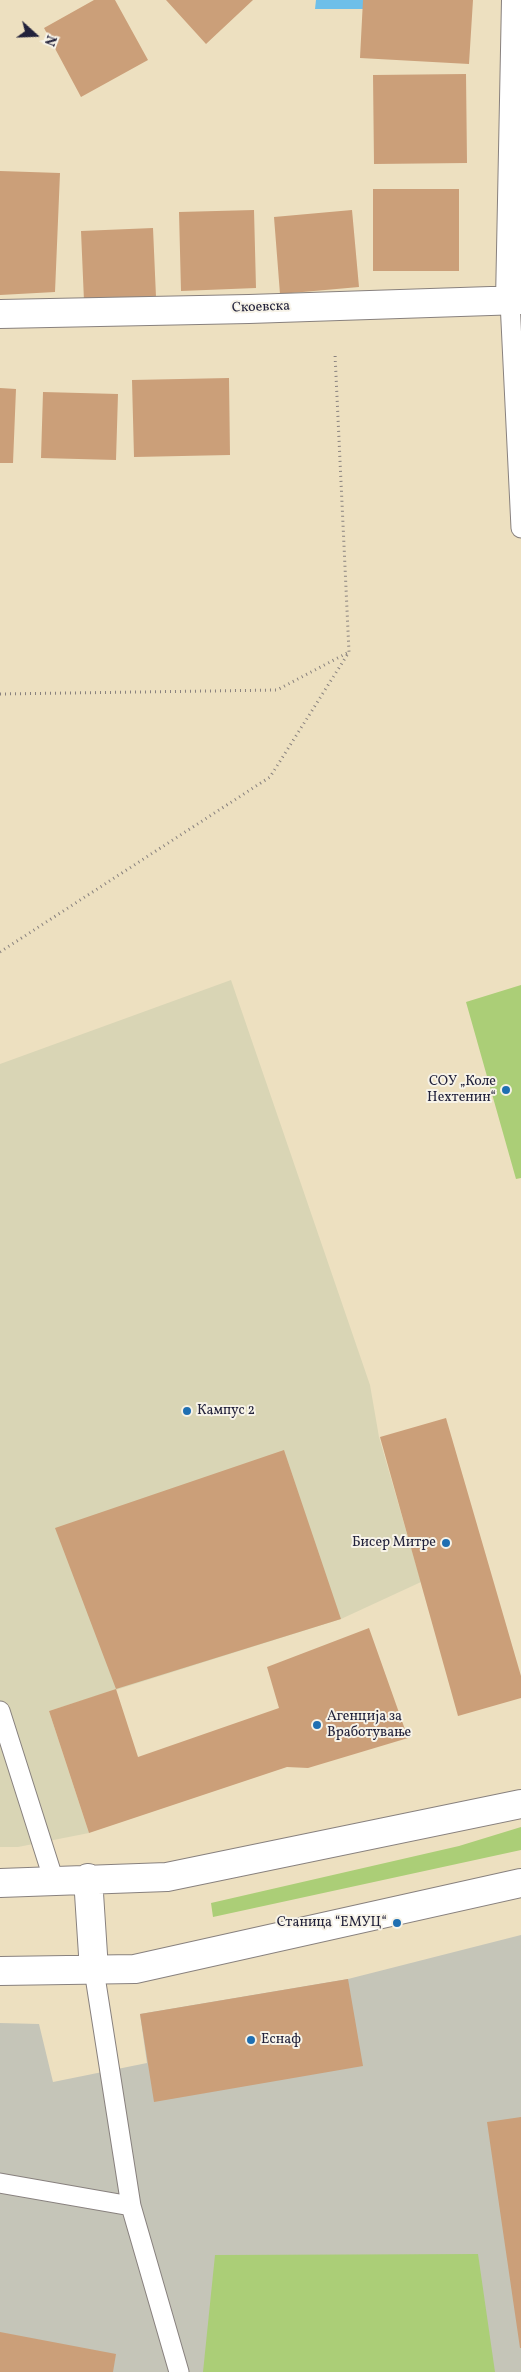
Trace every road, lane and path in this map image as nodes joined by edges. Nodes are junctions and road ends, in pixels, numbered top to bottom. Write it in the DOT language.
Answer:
graph roads {
  1 [pos="516,0"];
  2 [pos="515,300"];
  3 [pos="0,314"];
  4 [pos="335,354"];
  5 [pos="521,528"];
  6 [pos="350,652"];
  7 [pos="0,694"];
  8 [pos="0,952"];
  9 [pos="0,1711"];
  10 [pos="521,1804"];
  11 [pos="88,1878"];
  12 [pos="54,1881"];
  13 [pos="0,1882"];
  14 [pos="521,1883"];
  15 [pos="94,1970"];
  16 [pos="0,1971"];
  17 [pos="0,2183"];
  18 [pos="131,2206"];
  19 [pos="179,2372"];
  1 -- 2 [label="main road"];
  2 -- 3 [label="main road, Скоевска"];
  2 -- 5 [label="lane"];
  4 -- 6 [label="path"];
  6 -- 7 [label="path"];
  6 -- 8 [label="path"];
  9 -- 12 [label="lane"];
  10 -- 11 [label="main road"];
  11 -- 12 [label="main road"];
  11 -- 15 [label="main road"];
  12 -- 13 [label="main road"];
  14 -- 15 [label="main road"];
  15 -- 16 [label="main road"];
  15 -- 18 [label="lane"];
  17 -- 18 [label="lane"];
  18 -- 19 [label="lane"];
}
